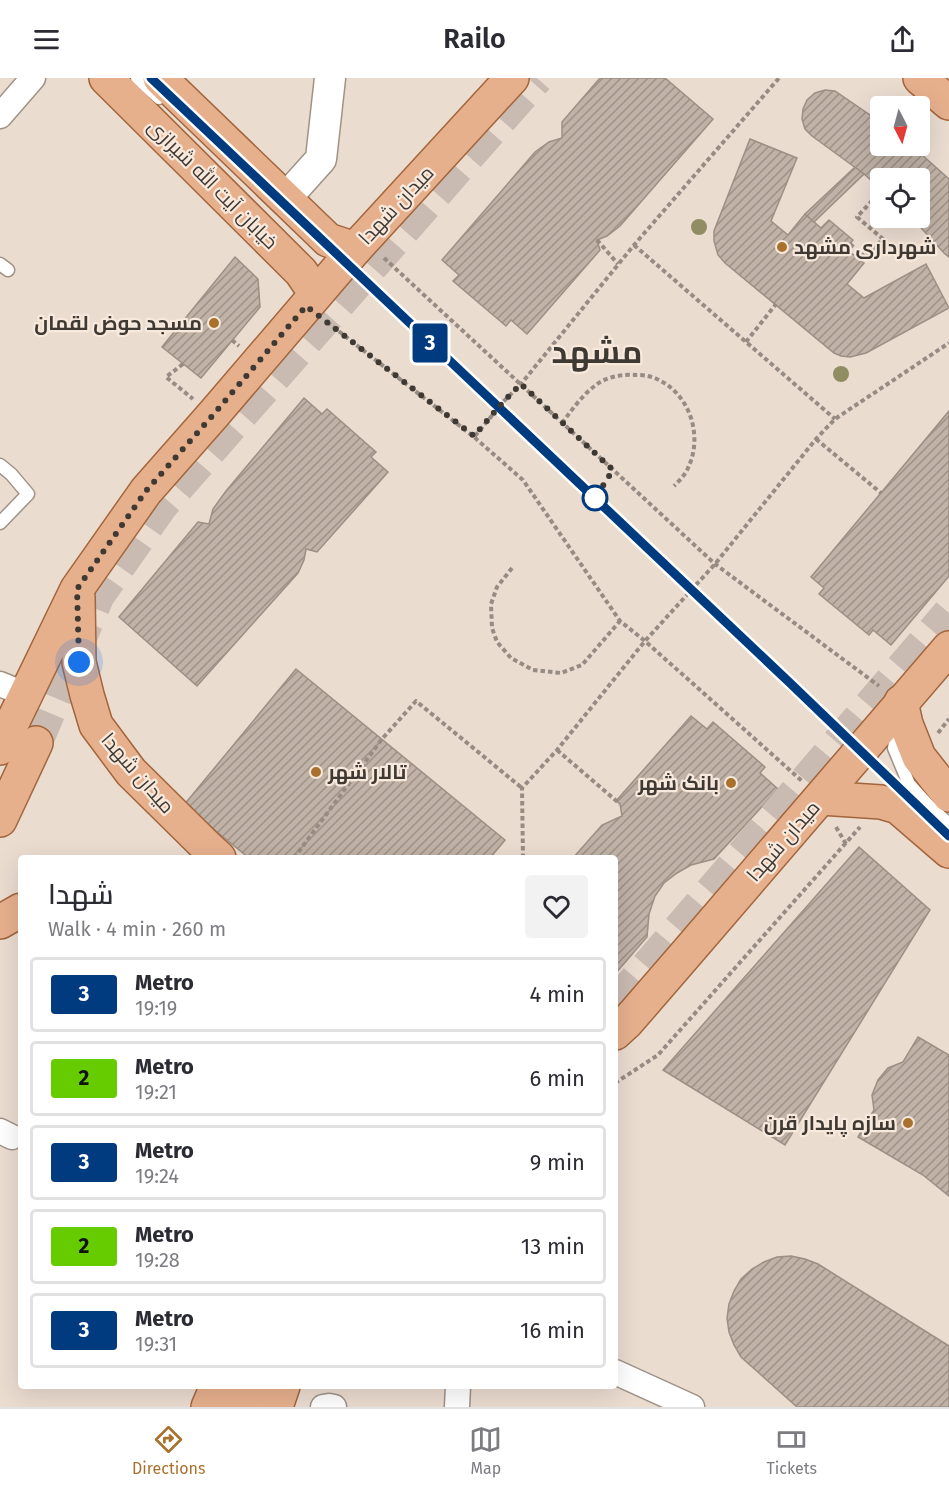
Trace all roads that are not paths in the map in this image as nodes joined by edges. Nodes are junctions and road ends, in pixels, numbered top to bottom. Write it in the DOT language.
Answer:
graph roads {
  1 [pos="33,78"];
  2 [pos="106,78"];
  3 [pos="137,78"];
  4 [pos="160,78"];
  5 [pos="330,78"];
  6 [pos="512,78"];
  7 [pos="920,78"];
  8 [pos="949,103"];
  9 [pos="170,109"];
  10 [pos="0,116"];
  11 [pos="286,198"];
  12 [pos="349,252"];
  13 [pos="311,300"];
  14 [pos="0,465"];
  15 [pos="0,523"];
  16 [pos="77,589"];
  17 [pos="949,648"];
  18 [pos="12,694"];
  19 [pos="901,702"];
  20 [pos="36,743"];
  21 [pos="0,748"];
  22 [pos="949,795"];
  23 [pos="820,798"];
  24 [pos="0,820"];
  25 [pos="949,824"];
  26 [pos="949,851"];
  27 [pos="216,855"];
  28 [pos="18,912"];
  29 [pos="0,922"];
  30 [pos="618,1030"];
  31 [pos="618,1373"];
  32 [pos="216,1389"];
  33 [pos="249,1389"];
  34 [pos="282,1389"];
  35 [pos="458,1389"];
  36 [pos="208,1407"];
  37 [pos="242,1407"];
  38 [pos="276,1407"];
  39 [pos="457,1407"];
  40 [pos="692,1407"];
  1 -- 10 [label="street"];
  2 -- 13 [label="main road, خیابان آیت الله شیرازی"];
  3 -- 9 [label="lane"];
  4 -- 11 [label="main road, خیابان آیت الله شیرازی"];
  5 -- 11 [label="street"];
  6 -- 12 [label="main road, میدان شهدا"];
  7 -- 8 [label="main road"];
  11 -- 12 [label="main road, خیابان آیت الله شیرازی"];
  12 -- 13 [label="main road, میدان شهدا"];
  13 -- 16 [label="main road, میدان شهدا"];
  14 -- 15 [label="lane"];
  16 -- 18 [label="main road"];
  16 -- 27 [label="main road, میدان شهدا"];
  17 -- 19 [label="main road, میدان شهدا"];
  18 -- 21 [label="main road"];
  19 -- 22 [label="main road"];
  19 -- 23 [label="main road, میدان شهدا"];
  19 -- 25 [label="lane"];
  20 -- 24 [label="main road"];
  23 -- 26 [label="main road"];
  23 -- 30 [label="main road, میدان شهدا"];
  28 -- 29 [label="main road"];
  31 -- 40 [label="street"];
  32 -- 36 [label="main road"];
  33 -- 37 [label="main road"];
  34 -- 38 [label="main road"];
  35 -- 39 [label="street"];
}
